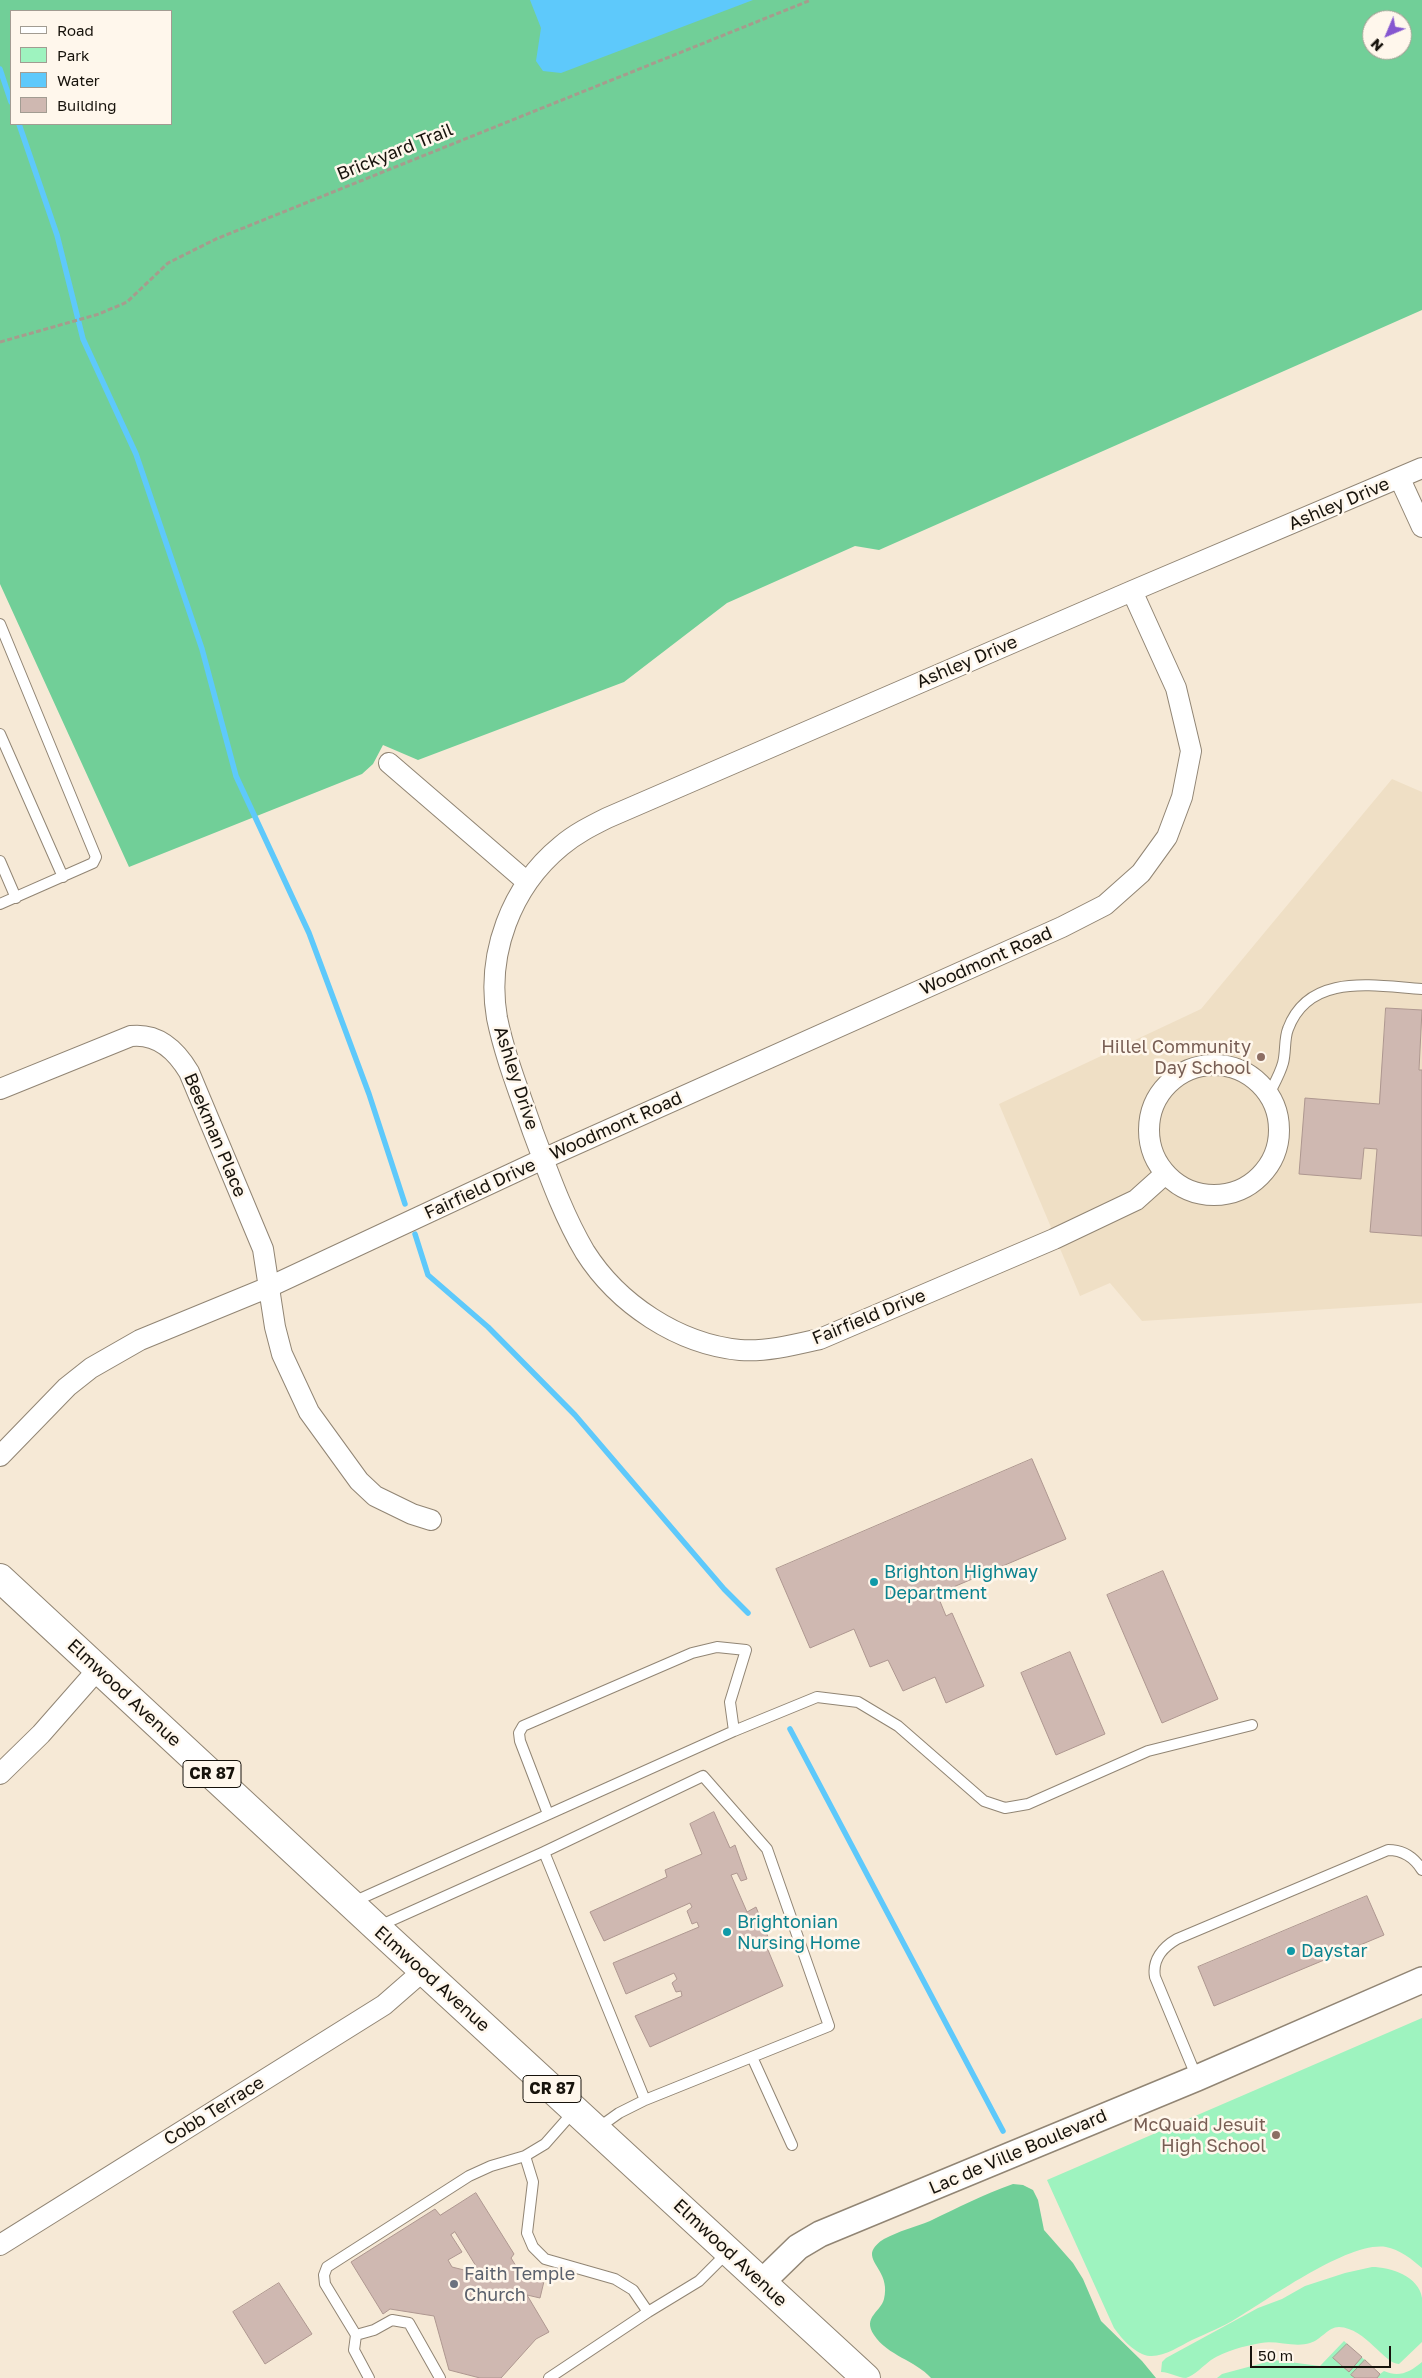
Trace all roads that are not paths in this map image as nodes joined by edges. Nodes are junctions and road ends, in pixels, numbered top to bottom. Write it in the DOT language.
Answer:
graph roads {
  1 [pos="1422,468"];
  2 [pos="1400,479"];
  3 [pos="1422,527"];
  4 [pos="1132,591"];
  5 [pos="0,624"];
  6 [pos="0,734"];
  7 [pos="389,763"];
  8 [pos="0,861"];
  9 [pos="63,877"];
  10 [pos="527,882"];
  11 [pos="16,898"];
  12 [pos="0,904"];
  13 [pos="1422,989"];
  14 [pos="0,1089"];
  15 [pos="1269,1094"];
  16 [pos="543,1159"];
  17 [pos="1165,1174"];
  18 [pos="270,1287"];
  19 [pos="0,1456"];
  20 [pos="431,1520"];
  21 [pos="0,1578"];
  22 [pos="99,1668"];
  23 [pos="1252,1725"];
  24 [pos="734,1730"];
  25 [pos="0,1774"];
  26 [pos="548,1814"];
  27 [pos="544,1852"];
  28 [pos="1422,1870"];
  29 [pos="350,1903"];
  30 [pos="376,1928"];
  31 [pos="423,1970"];
  32 [pos="1422,1980"];
  33 [pos="752,2057"];
  34 [pos="1197,2078"];
  35 [pos="644,2100"];
  36 [pos="576,2110"];
  37 [pos="596,2129"];
  38 [pos="792,2145"];
  39 [pos="525,2156"];
  40 [pos="0,2245"];
  41 [pos="728,2251"];
  42 [pos="762,2282"];
  43 [pos="648,2312"];
  44 [pos="356,2335"];
  45 [pos="861,2376"];
  46 [pos="369,2378"];
  47 [pos="440,2378"];
  48 [pos="549,2378"];
  1 -- 2 [label="street, Ashley Drive"];
  2 -- 3 [label="street"];
  2 -- 4 [label="street, Ashley Drive"];
  4 -- 10 [label="street, Ashley Drive"];
  4 -- 16 [label="street, Woodmont Road"];
  5 -- 9 [label="lane"];
  6 -- 9 [label="lane"];
  7 -- 10 [label="street"];
  8 -- 11 [label="lane"];
  9 -- 11 [label="lane"];
  10 -- 16 [label="street, Ashley Drive"];
  11 -- 12 [label="lane"];
  13 -- 15 [label="lane"];
  14 -- 18 [label="street, Beekman Place"];
  15 -- 17 [label="street"];
  15 -- 17 [label="street"];
  16 -- 17 [label="street, Fairfield Drive"];
  16 -- 18 [label="street, Fairfield Drive"];
  18 -- 19 [label="street, Fairfield Drive"];
  18 -- 20 [label="street, Beekman Place"];
  21 -- 22 [label="main road, Elmwood Avenue / CR 87"];
  22 -- 25 [label="street"];
  22 -- 29 [label="main road, Elmwood Avenue / CR 87"];
  23 -- 24 [label="lane"];
  24 -- 26 [label="lane"];
  24 -- 26 [label="lane"];
  26 -- 29 [label="lane"];
  27 -- 30 [label="lane"];
  27 -- 33 [label="lane"];
  27 -- 35 [label="lane"];
  28 -- 34 [label="lane"];
  29 -- 30 [label="main road, Elmwood Avenue / CR 87"];
  30 -- 31 [label="main road, Elmwood Avenue / CR 87"];
  31 -- 36 [label="main road, Elmwood Avenue / CR 87"];
  31 -- 40 [label="street, Cobb Terrace"];
  32 -- 34 [label="street, Lac de Ville Boulevard"];
  33 -- 35 [label="lane"];
  33 -- 38 [label="lane"];
  34 -- 42 [label="street, Lac de Ville Boulevard"];
  35 -- 37 [label="lane"];
  36 -- 37 [label="main road, Elmwood Avenue / CR 87"];
  36 -- 39 [label="lane"];
  37 -- 41 [label="main road, Elmwood Avenue / CR 87"];
  39 -- 43 [label="lane"];
  39 -- 44 [label="lane"];
  41 -- 42 [label="main road, Elmwood Avenue / CR 87"];
  41 -- 43 [label="lane"];
  42 -- 45 [label="main road, Elmwood Avenue / CR 87"];
  43 -- 48 [label="lane"];
  44 -- 46 [label="lane"];
  44 -- 47 [label="lane"];
}
